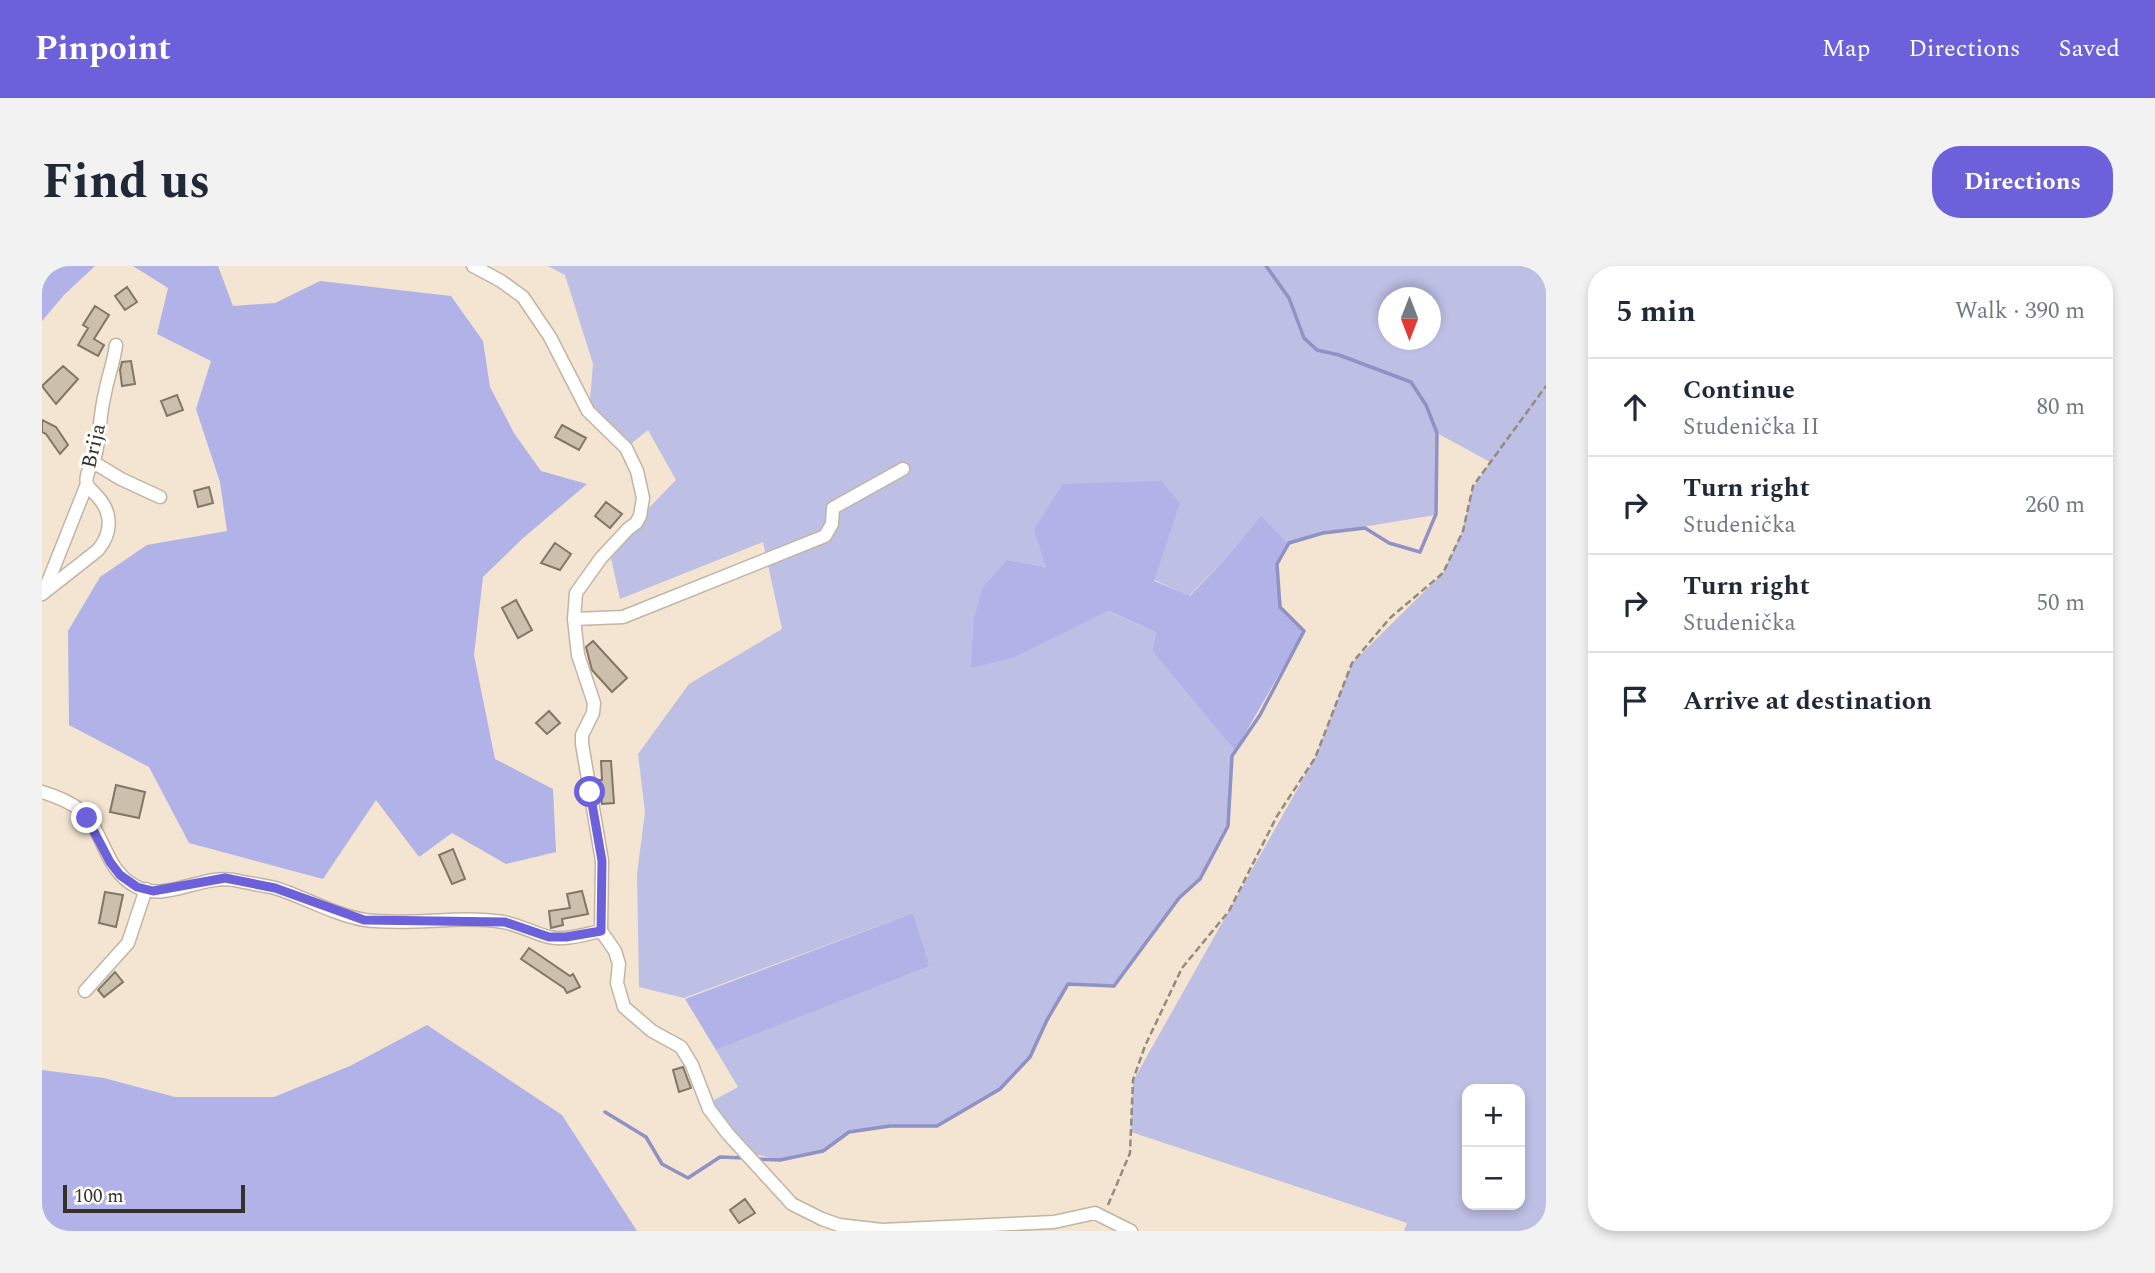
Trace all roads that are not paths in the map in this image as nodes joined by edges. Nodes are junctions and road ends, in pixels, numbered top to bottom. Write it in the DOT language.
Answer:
graph roads {
  1 [pos="473,266"];
  2 [pos="116,345"];
  3 [pos="93,462"];
  4 [pos="902,469"];
  5 [pos="87,484"];
  6 [pos="160,497"];
  7 [pos="43,593"];
  8 [pos="574,619"];
  9 [pos="42,792"];
  10 [pos="146,889"];
  11 [pos="601,931"];
  12 [pos="85,991"];
  13 [pos="1131,1231"];
  1 -- 8 [label="street"];
  2 -- 3 [label="street, Brija"];
  3 -- 5 [label="street, Brija"];
  3 -- 6 [label="street"];
  4 -- 8 [label="street"];
  5 -- 7 [label="street"];
  5 -- 7 [label="street, Brija"];
  8 -- 11 [label="street"];
  9 -- 10 [label="street"];
  10 -- 11 [label="street"];
  10 -- 12 [label="street"];
  11 -- 13 [label="street"];
}
